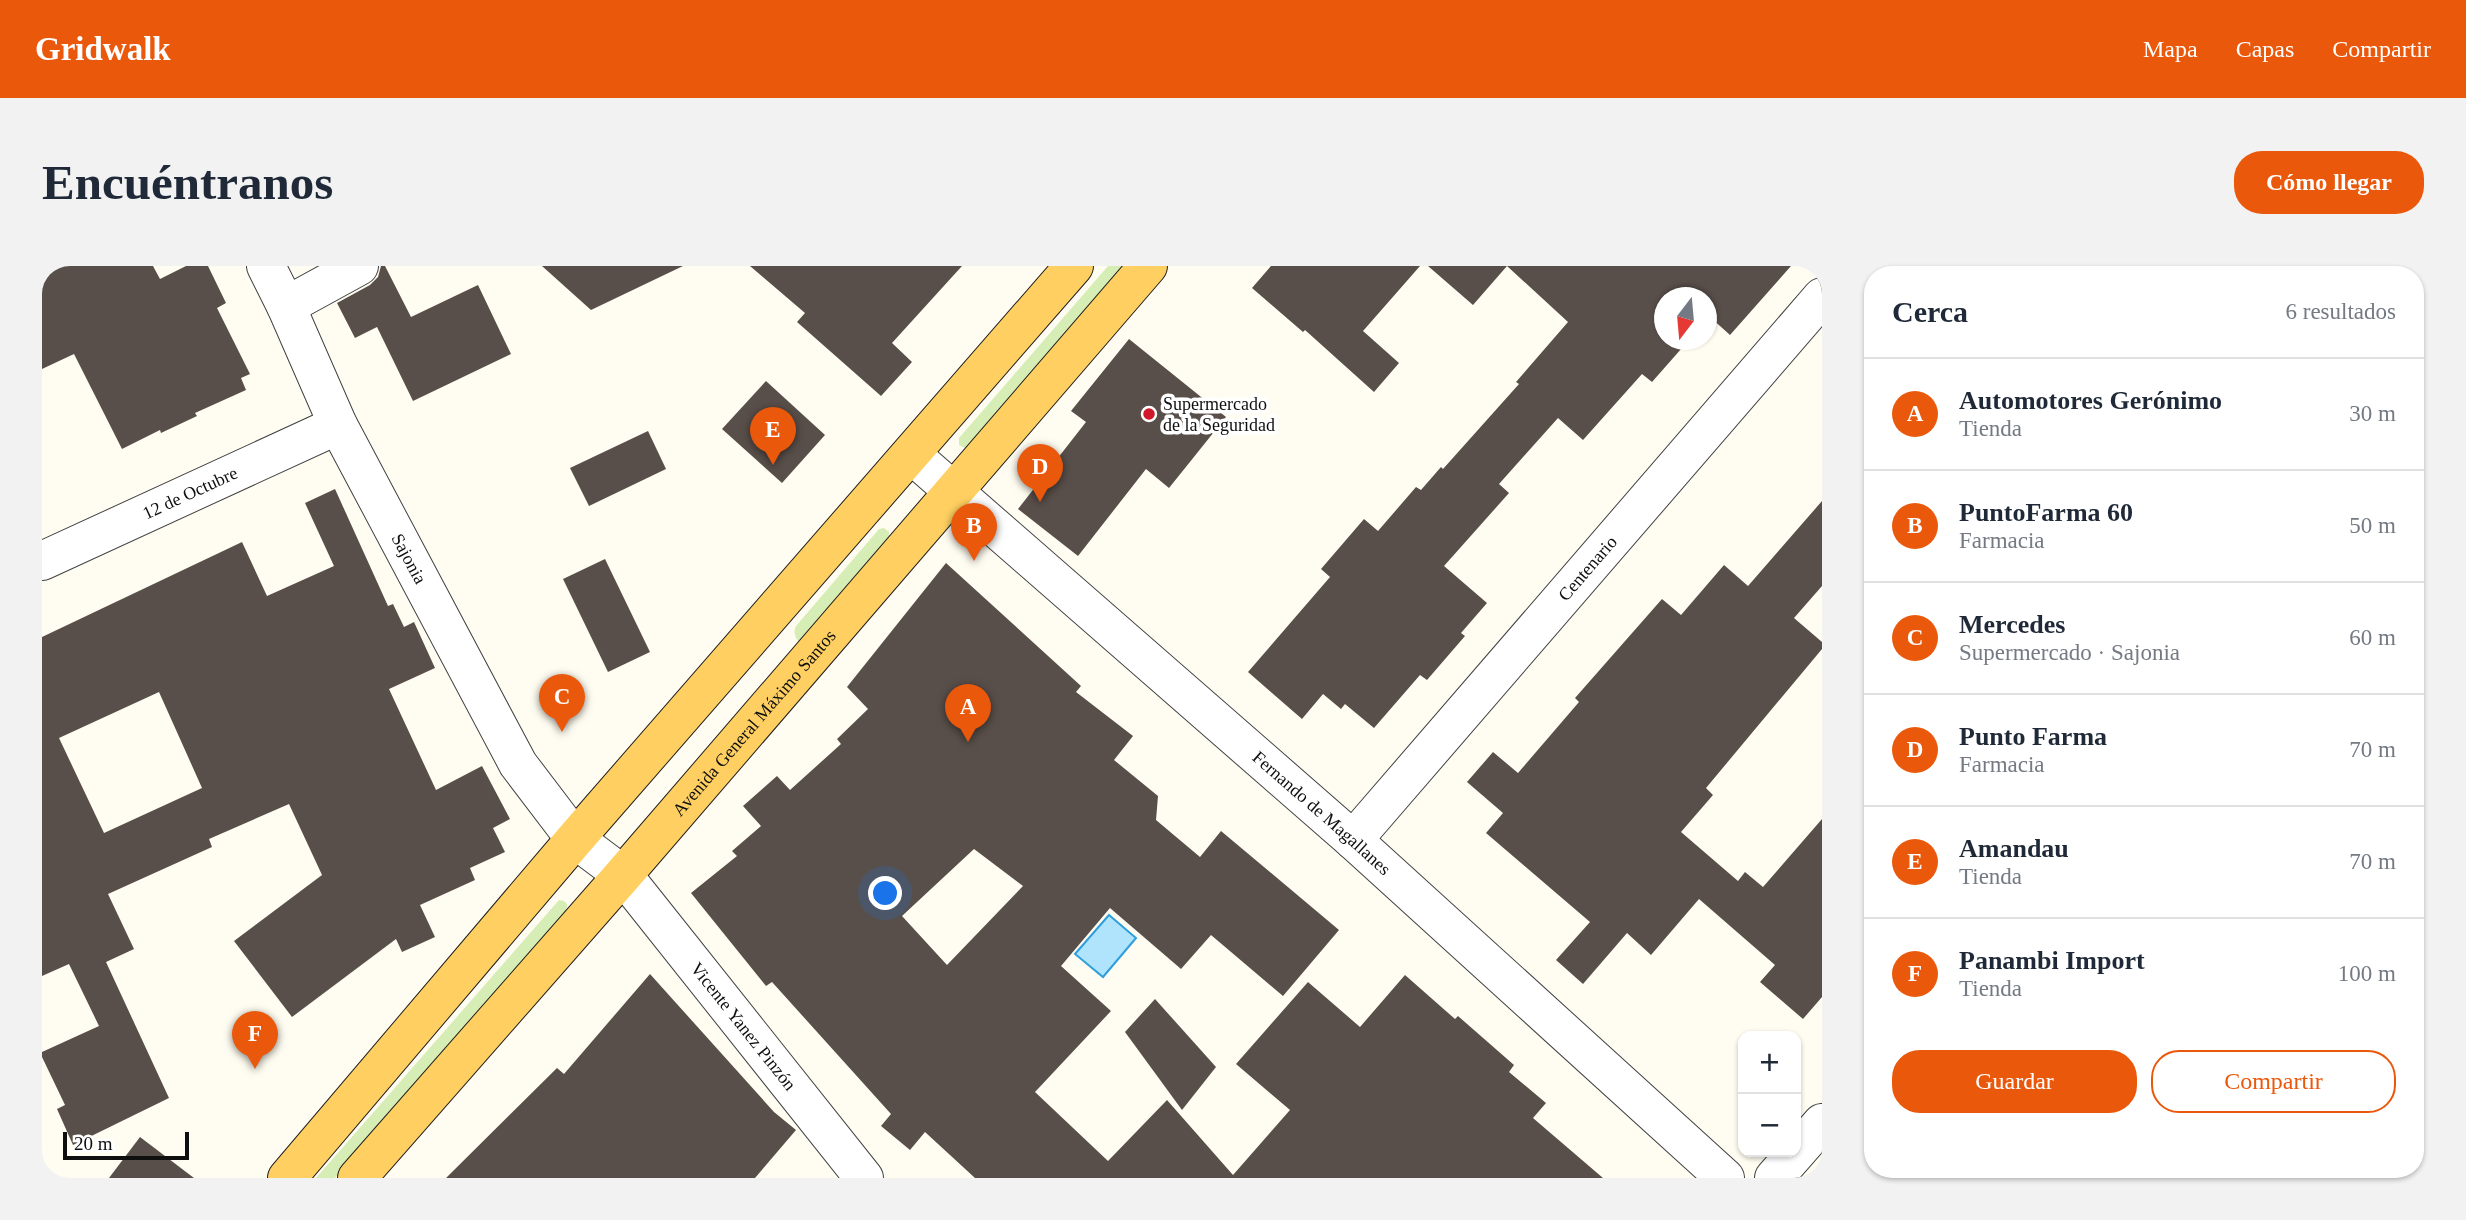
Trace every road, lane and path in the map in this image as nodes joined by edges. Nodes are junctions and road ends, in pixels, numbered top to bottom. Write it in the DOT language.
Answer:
graph roads {
  1 [pos="266,266"];
  2 [pos="359,266"];
  3 [pos="1074,266"];
  4 [pos="1148,266"];
  5 [pos="1822,297"];
  6 [pos="286,306"];
  7 [pos="338,425"];
  8 [pos="912,454"];
  9 [pos="954,491"];
  10 [pos="42,561"];
  11 [pos="575,839"];
  12 [pos="1353,840"];
  13 [pos="623,875"];
  14 [pos="1822,1123"];
  15 [pos="287,1178"];
  16 [pos="357,1178"];
  17 [pos="864,1178"];
  18 [pos="1725,1178"];
  19 [pos="1774,1178"];
  1 -- 6 [label="street, Sajonia"];
  2 -- 6 [label="street"];
  3 -- 8 [label="main road"];
  4 -- 9 [label="main road, Avenida General Máximo Santos"];
  5 -- 12 [label="street, Centenario"];
  6 -- 7 [label="street, Sajonia"];
  7 -- 10 [label="street, 12 de Octubre"];
  7 -- 11 [label="street, Sajonia"];
  8 -- 9 [label="street, Fernando de Magallanes"];
  8 -- 11 [label="main road"];
  9 -- 12 [label="street, Fernando de Magallanes"];
  9 -- 13 [label="main road, Avenida General Máximo Santos"];
  11 -- 13 [label="street, Sajonia"];
  11 -- 15 [label="main road"];
  12 -- 18 [label="street, Fernando de Magallanes"];
  13 -- 16 [label="main road, Avenida General Máximo Santos"];
  13 -- 17 [label="street, Vicente Yanez Pinzón"];
  14 -- 19 [label="street"];
}
